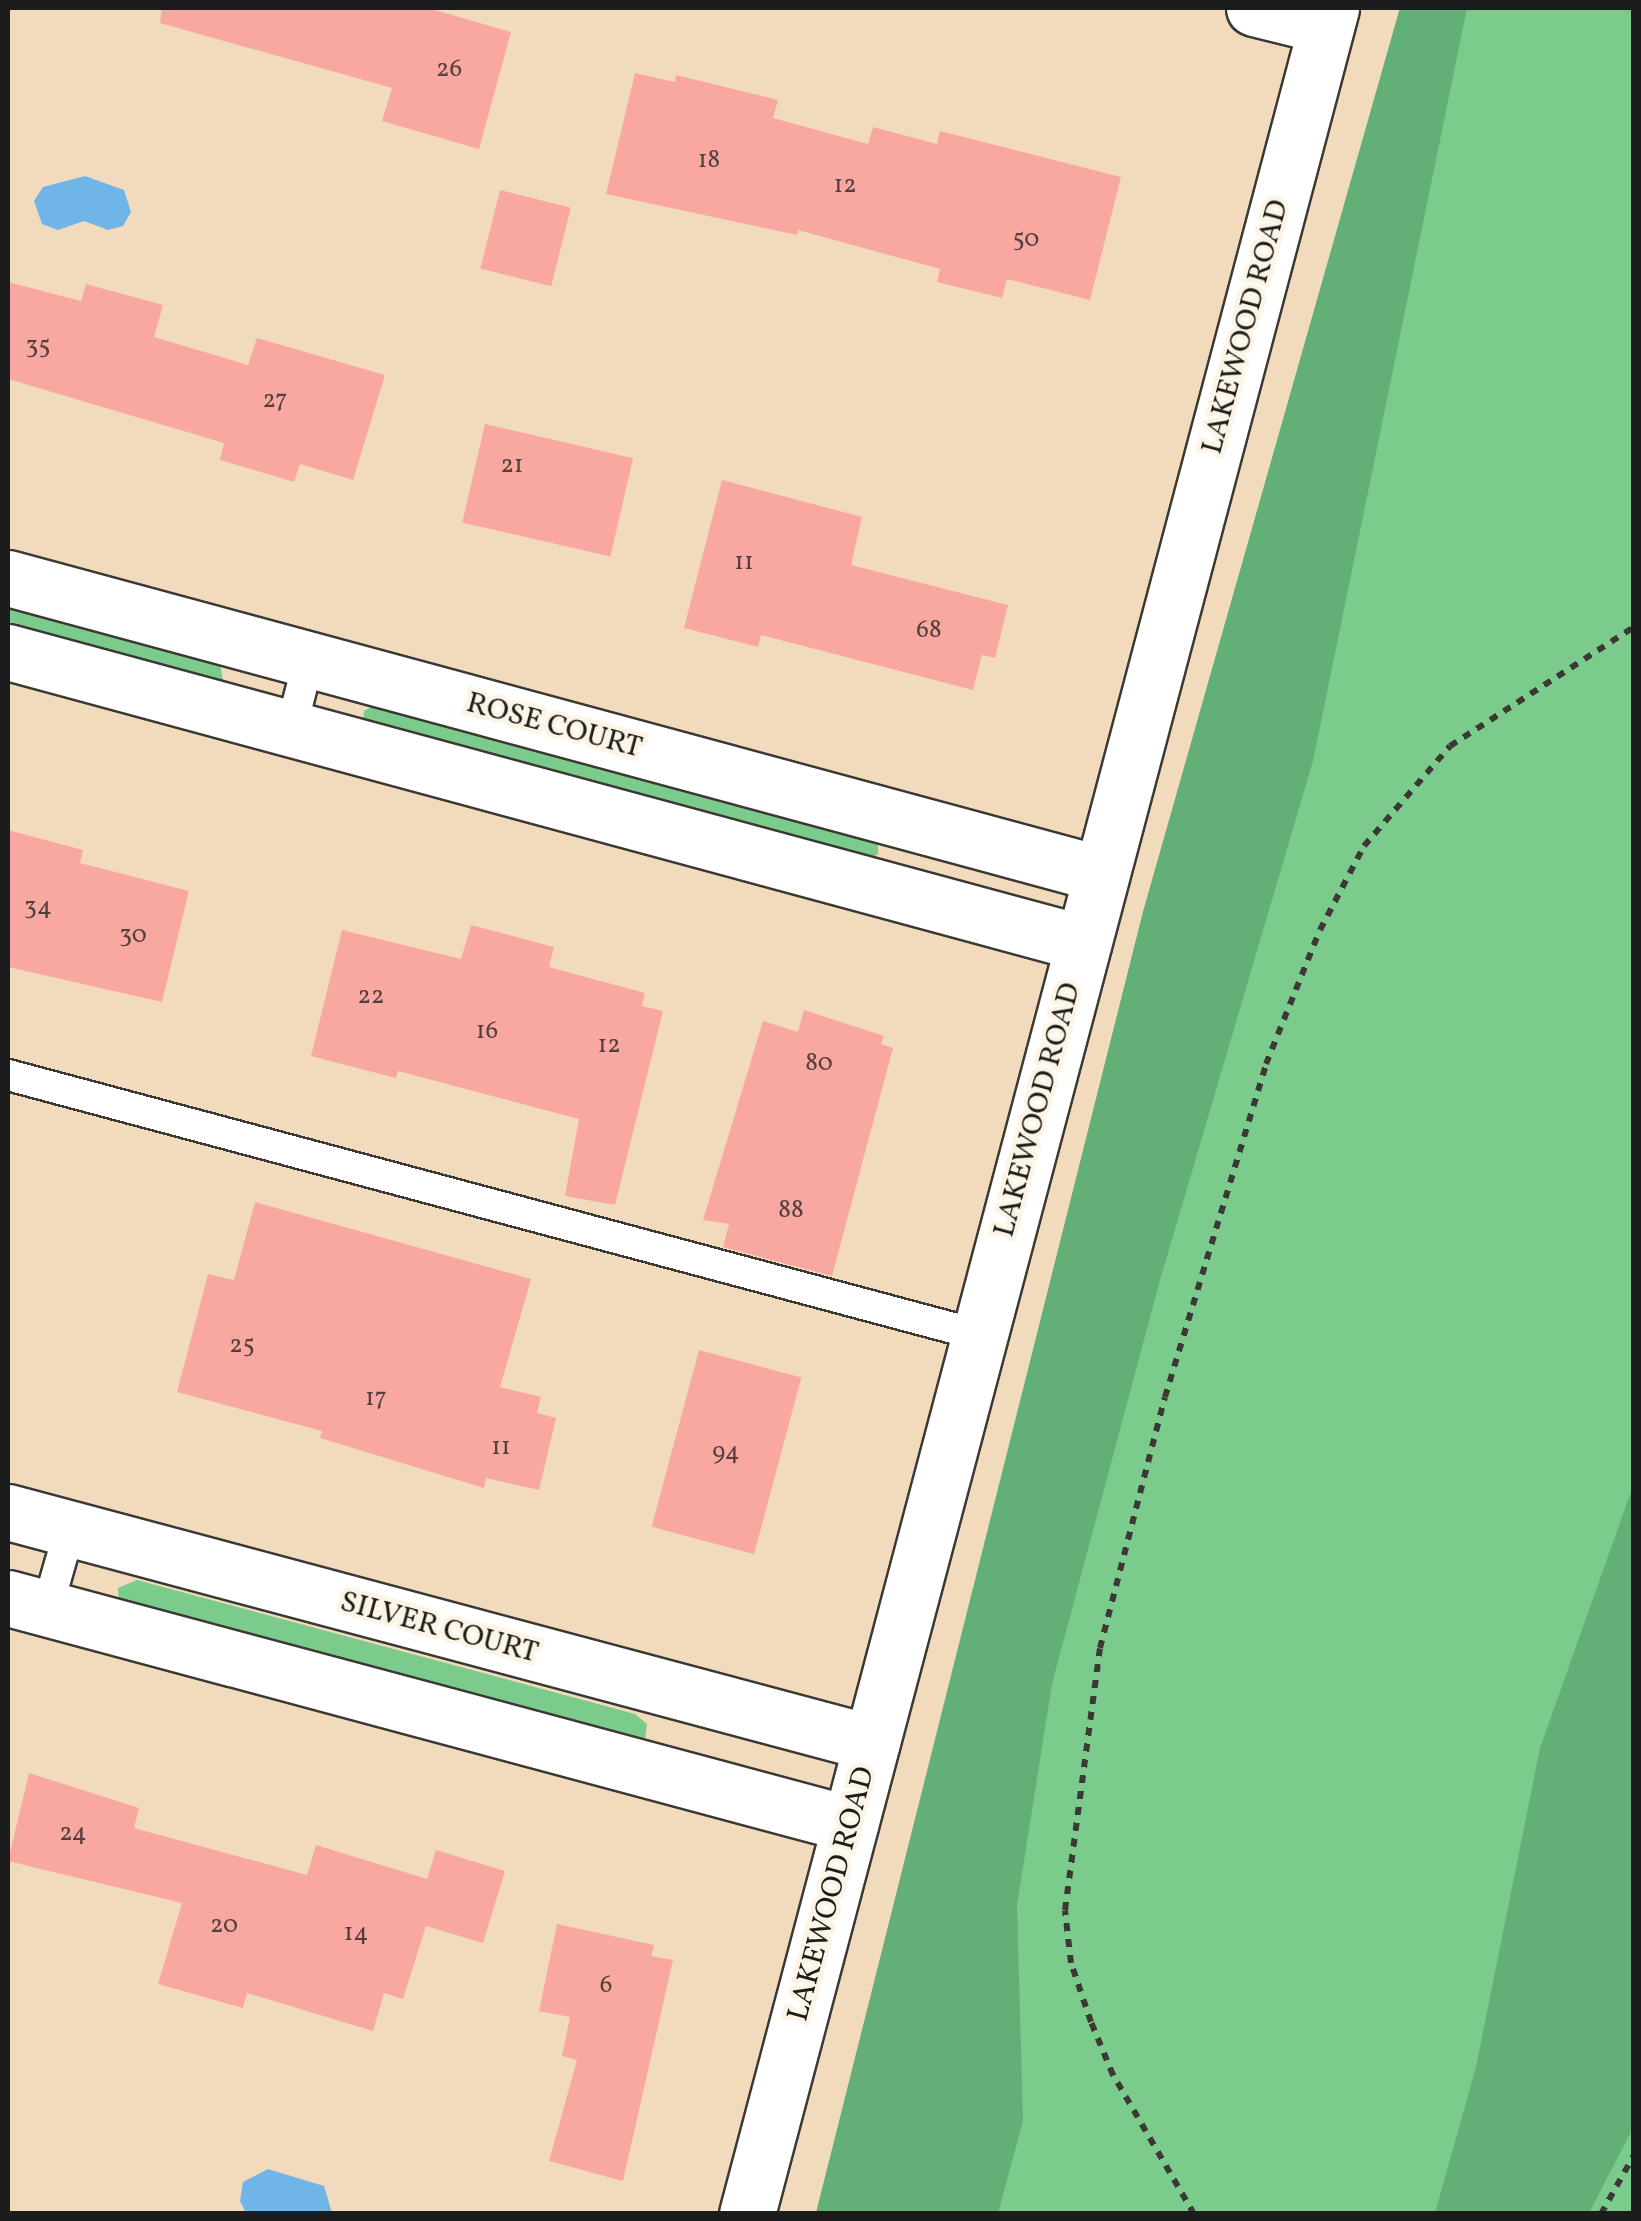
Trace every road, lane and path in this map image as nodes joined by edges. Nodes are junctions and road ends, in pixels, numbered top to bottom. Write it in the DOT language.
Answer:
graph roads {
  1 [pos="1254,8"];
  2 [pos="1328,17"];
  3 [pos="8,578"];
  4 [pos="1634,627"];
  5 [pos="8,652"];
  6 [pos="309,659"];
  7 [pos="291,729"];
  8 [pos="1101,874"];
  9 [pos="1083,944"];
  10 [pos="8,1076"];
  11 [pos="979,1335"];
  12 [pos="8,1512"];
  13 [pos="70,1529"];
  14 [pos="27,1604"];
  15 [pos="872,1743"];
  16 [pos="850,1824"];
  17 [pos="1634,2155"];
  18 [pos="747,2214"];
  19 [pos="1194,2214"];
  20 [pos="1601,2214"];
  1 -- 2 [label="street"];
  2 -- 8 [label="street, LAKEWOOD ROAD"];
  3 -- 6 [label="street, ROSE COURT"];
  4 -- 19 [label="path"];
  5 -- 7 [label="street"];
  6 -- 7 [label="lane"];
  6 -- 8 [label="street, ROSE COURT"];
  7 -- 9 [label="street"];
  8 -- 9 [label="street, LAKEWOOD ROAD"];
  9 -- 11 [label="street, LAKEWOOD ROAD"];
  10 -- 11 [label="lane"];
  11 -- 15 [label="street, LAKEWOOD ROAD"];
  12 -- 13 [label="street, SILVER COURT"];
  13 -- 14 [label="lane"];
  13 -- 15 [label="street, SILVER COURT"];
  14 -- 16 [label="street"];
  15 -- 16 [label="street, LAKEWOOD ROAD"];
  16 -- 18 [label="street, LAKEWOOD ROAD"];
  17 -- 20 [label="path"];
}
